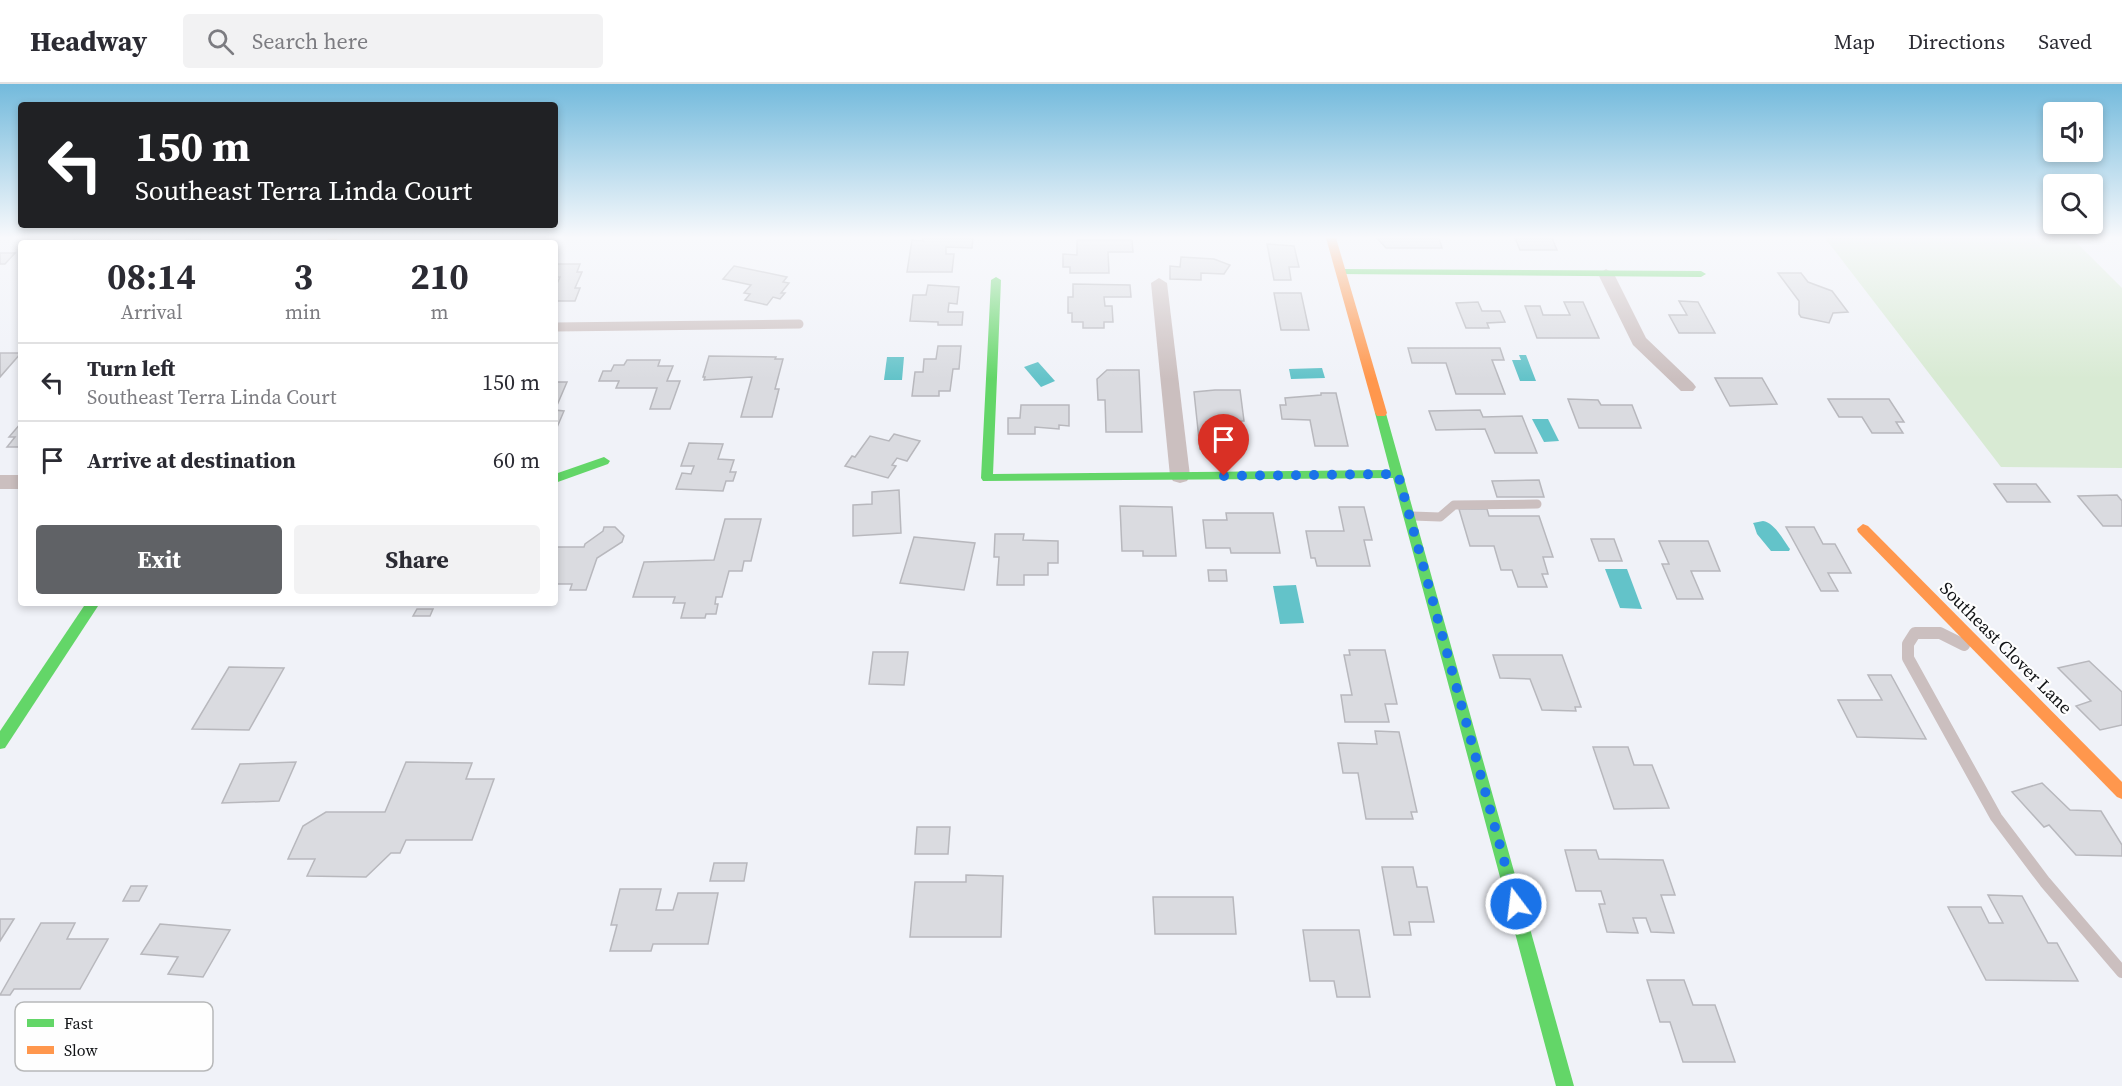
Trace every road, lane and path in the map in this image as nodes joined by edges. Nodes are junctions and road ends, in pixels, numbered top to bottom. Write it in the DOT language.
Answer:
graph roads {
  1 [pos="996,285"];
  2 [pos="1159,285"];
  3 [pos="1345,285"];
  4 [pos="1611,285"];
  5 [pos="799,324"];
  6 [pos="558,327"];
  7 [pos="1687,387"];
  8 [pos="604,461"];
  9 [pos="1398,474"];
  10 [pos="1180,476"];
  11 [pos="558,478"];
  12 [pos="0,482"];
  13 [pos="18,482"];
  14 [pos="1537,504"];
  15 [pos="1412,516"];
  16 [pos="1863,530"];
  17 [pos="91,606"];
  18 [pos="1984,652"];
  19 [pos="0,743"];
  20 [pos="2122,792"];
  21 [pos="2122,972"];
  22 [pos="1565,1086"];
  1 -- 10 [label="street"];
  2 -- 10 [label="street"];
  3 -- 9 [label="street"];
  4 -- 7 [label="street"];
  5 -- 6 [label="lane"];
  8 -- 11 [label="street"];
  9 -- 10 [label="street"];
  9 -- 15 [label="street"];
  12 -- 13 [label="street"];
  14 -- 15 [label="lane"];
  15 -- 22 [label="street"];
  16 -- 18 [label="street, Southeast Clover Lane"];
  17 -- 19 [label="street"];
  18 -- 20 [label="street, Southeast Clover Lane"];
  18 -- 21 [label="lane"];
}
